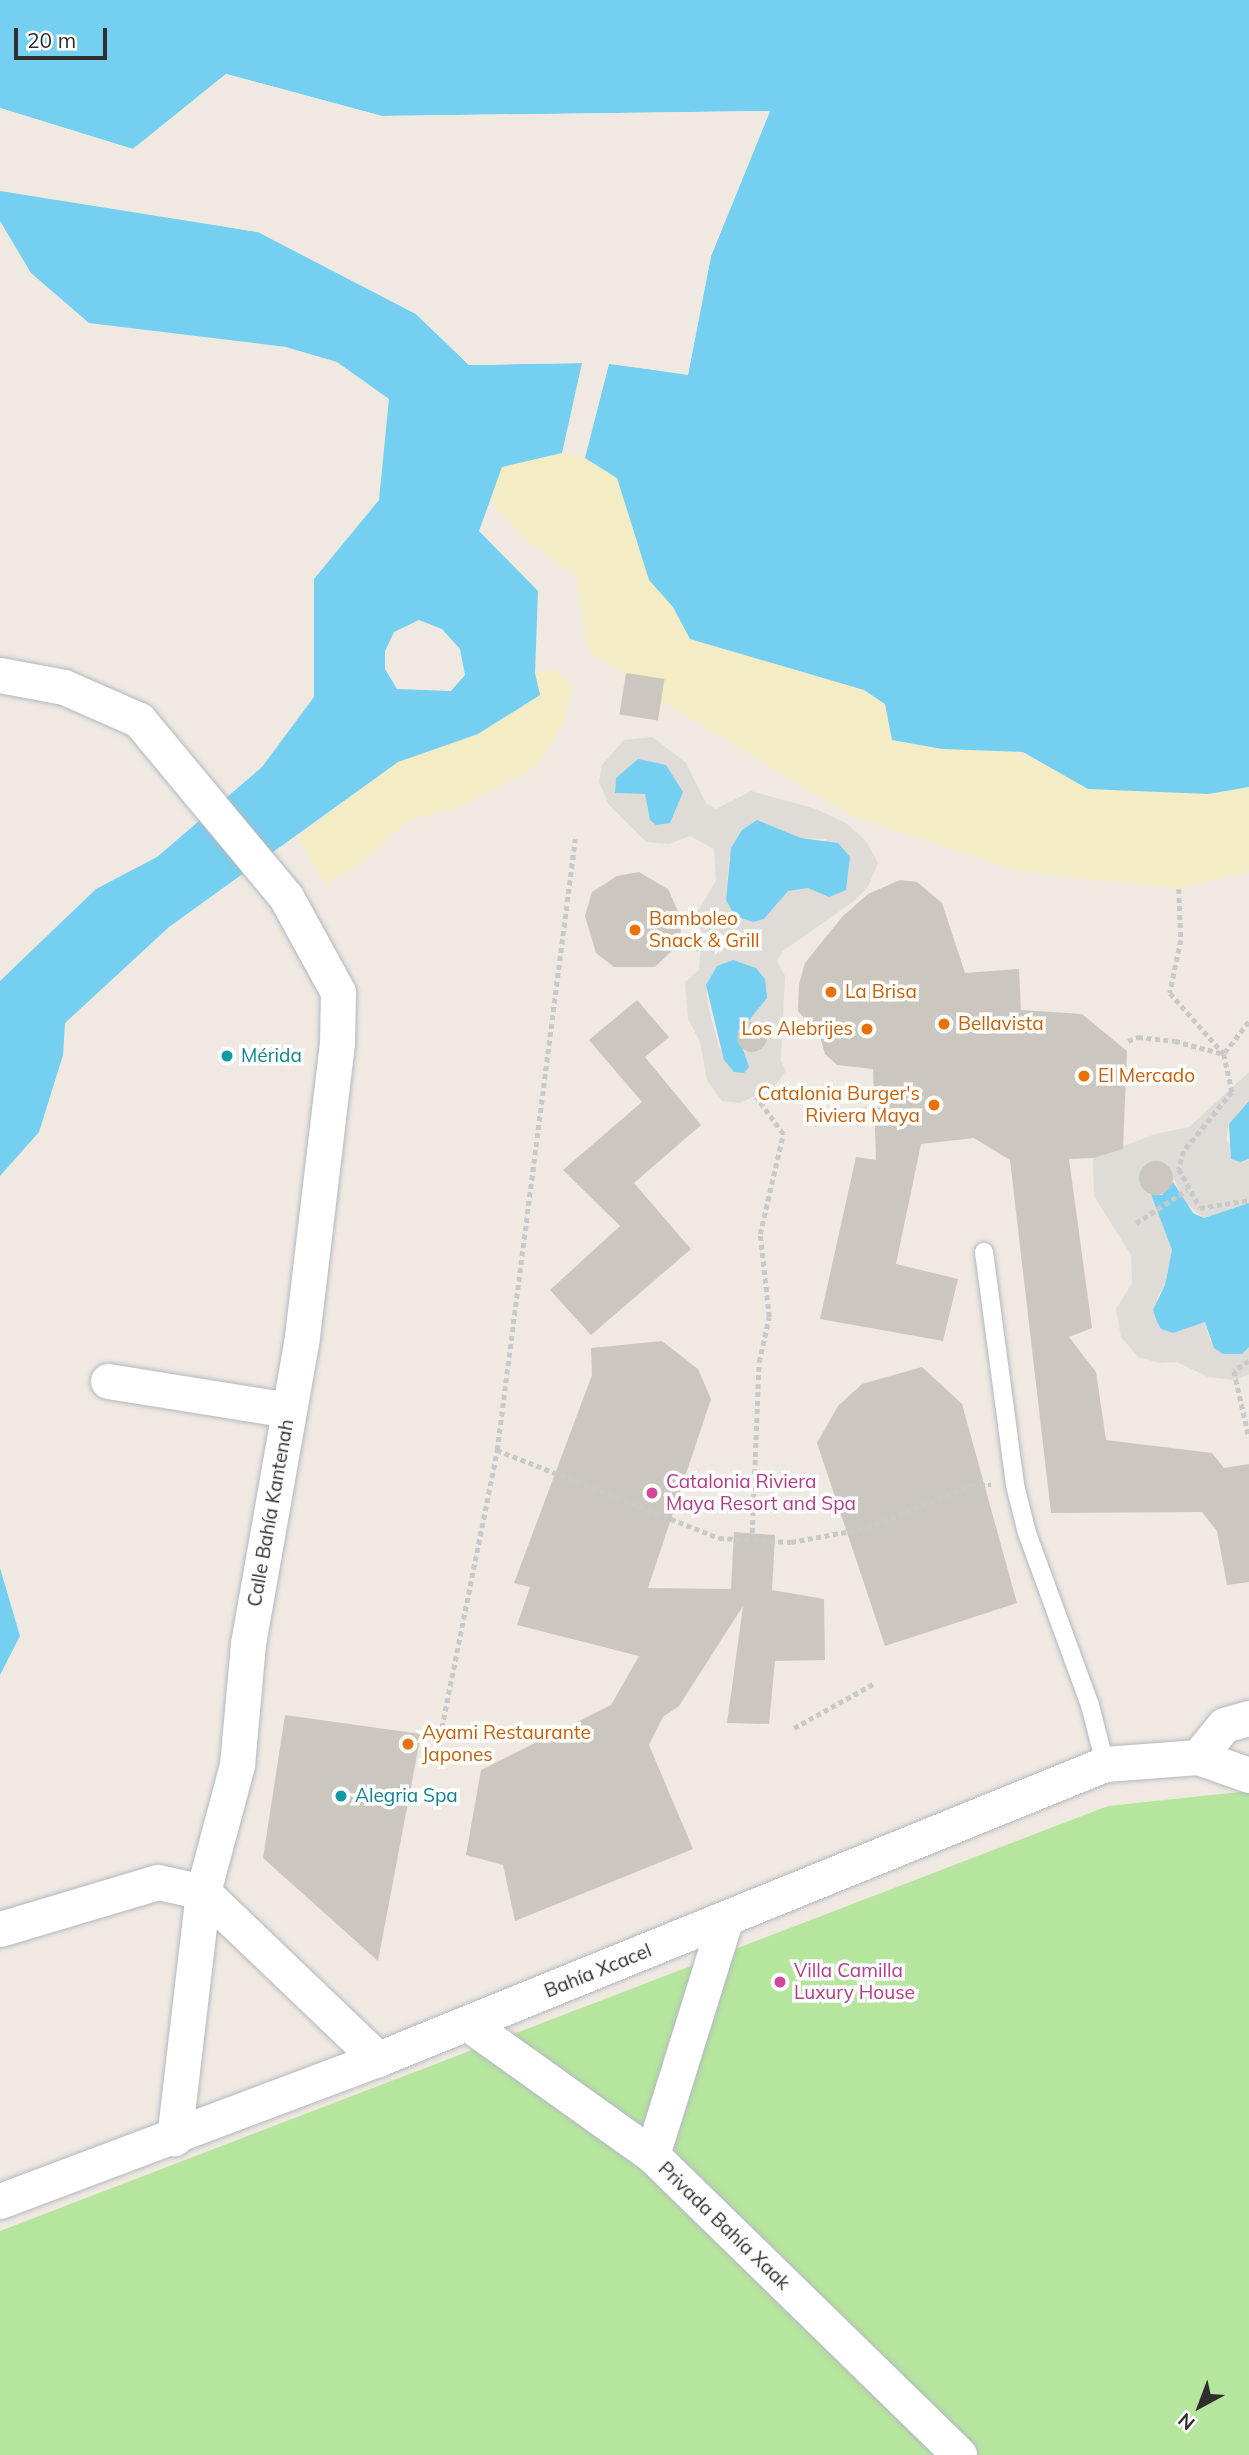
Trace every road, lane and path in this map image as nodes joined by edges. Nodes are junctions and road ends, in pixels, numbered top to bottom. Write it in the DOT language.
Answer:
graph roads {
  1 [pos="0,675"];
  2 [pos="575,839"];
  3 [pos="1179,889"];
  4 [pos="680,943"];
  5 [pos="699,949"];
  6 [pos="1249,1022"];
  7 [pos="1128,1041"];
  8 [pos="1224,1054"];
  9 [pos="757,1097"];
  10 [pos="874,1107"];
  11 [pos="814,1124"];
  12 [pos="1187,1190"];
  13 [pos="1249,1200"];
  14 [pos="1136,1223"];
  15 [pos="984,1252"];
  16 [pos="1249,1360"];
  17 [pos="108,1381"];
  18 [pos="289,1410"];
  19 [pos="1249,1437"];
  20 [pos="497,1450"];
  21 [pos="1015,1485"];
  22 [pos="752,1533"];
  23 [pos="874,1683"];
  24 [pos="1249,1718"];
  25 [pos="794,1728"];
  26 [pos="1198,1757"];
  27 [pos="435,1761"];
  28 [pos="1105,1764"];
  29 [pos="1249,1775"];
  30 [pos="203,1892"];
  31 [pos="726,1918"];
  32 [pos="0,1929"];
  33 [pos="467,2023"];
  34 [pos="378,2059"];
  35 [pos="174,2138"];
  36 [pos="652,2155"];
  37 [pos="0,2201"];
  38 [pos="959,2455"];
  1 -- 18 [label="street, Calle Bahía Kantenah"];
  2 -- 20 [label="path"];
  3 -- 8 [label="path"];
  4 -- 5 [label="path"];
  6 -- 8 [label="path"];
  7 -- 8 [label="path"];
  8 -- 12 [label="path"];
  9 -- 22 [label="path"];
  10 -- 11 [label="path"];
  12 -- 13 [label="path"];
  12 -- 14 [label="path"];
  15 -- 21 [label="lane"];
  16 -- 19 [label="path"];
  17 -- 18 [label="street"];
  18 -- 30 [label="street, Calle Bahía Kantenah"];
  20 -- 21 [label="path"];
  20 -- 27 [label="path"];
  21 -- 28 [label="lane"];
  23 -- 25 [label="path"];
  24 -- 26 [label="street"];
  26 -- 28 [label="street, Bahía Xcacel"];
  26 -- 29 [label="street, Bahía Xcacel"];
  28 -- 31 [label="street, Bahía Xcacel"];
  30 -- 32 [label="street"];
  30 -- 34 [label="street"];
  30 -- 35 [label="street, Calle Bahía Kantenah"];
  31 -- 33 [label="street, Bahía Xcacel"];
  31 -- 36 [label="street"];
  33 -- 34 [label="street, Bahía Xcacel"];
  33 -- 36 [label="street, Privada Bahía Xaak"];
  34 -- 35 [label="street, Bahía Xcacel"];
  35 -- 37 [label="street, Bahía Xcacel"];
  36 -- 38 [label="street, Privada Bahía Xaak"];
}
